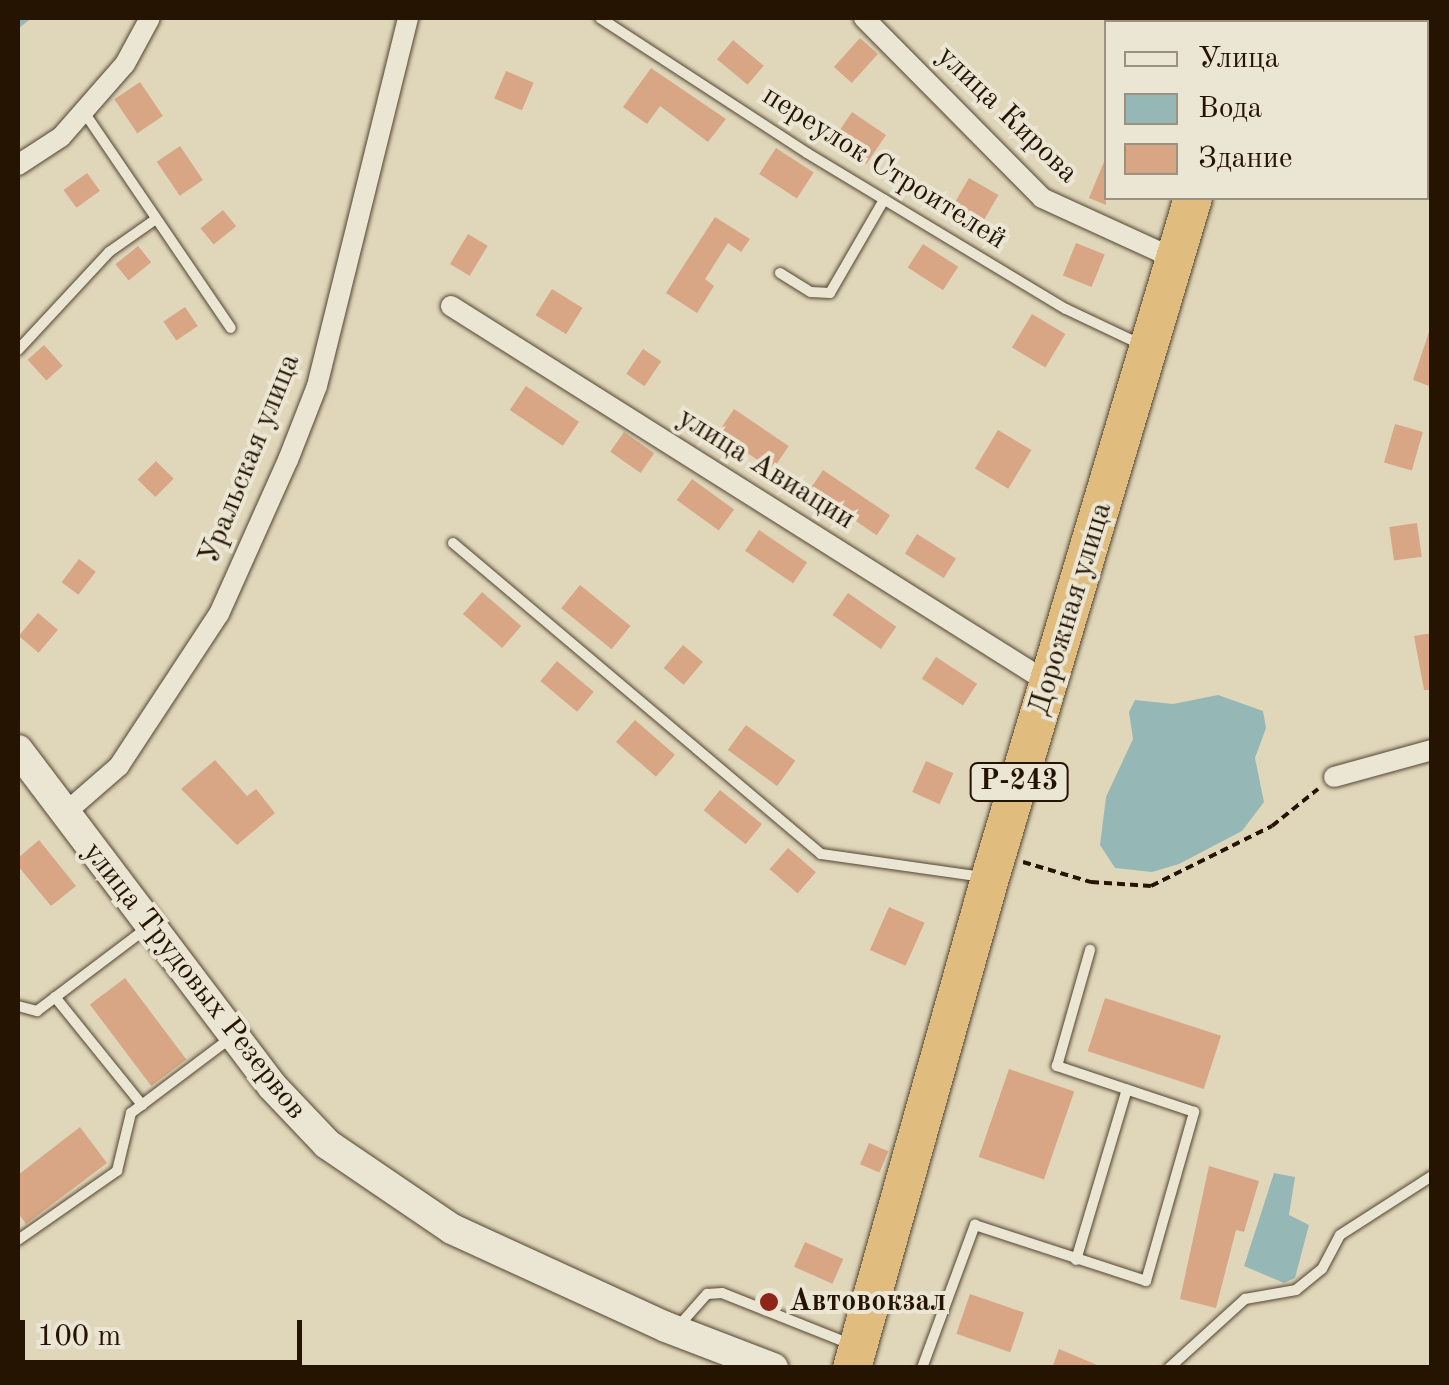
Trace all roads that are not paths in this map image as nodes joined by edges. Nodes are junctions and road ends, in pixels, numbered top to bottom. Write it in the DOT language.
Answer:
graph roads {
  1 [pos="150,18"];
  2 [pos="408,18"];
  3 [pos="600,18"];
  4 [pos="864,18"];
  5 [pos="84,111"];
  6 [pos="18,165"];
  7 [pos="884,200"];
  8 [pos="1193,200"];
  9 [pos="156,219"];
  10 [pos="1175,260"];
  11 [pos="780,273"];
  12 [pos="451,306"];
  13 [pos="230,328"];
  14 [pos="1148,348"];
  15 [pos="18,350"];
  16 [pos="454,543"];
  17 [pos="1049,683"];
  18 [pos="18,750"];
  19 [pos="1432,750"];
  20 [pos="1334,777"];
  21 [pos="64,814"];
  22 [pos="993,866"];
  23 [pos="149,926"];
  24 [pos="1090,950"];
  25 [pos="55,998"];
  26 [pos="18,1006"];
  27 [pos="234,1036"];
  28 [pos="1127,1089"];
  29 [pos="142,1105"];
  30 [pos="1432,1176"];
  31 [pos="18,1240"];
  32 [pos="1076,1260"];
  33 [pos="674,1331"];
  34 [pos="853,1356"];
  35 [pos="773,1368"];
  36 [pos="922,1368"];
  37 [pos="1169,1368"];
  1 -- 5 [label="street"];
  2 -- 21 [label="street, Уральская улица"];
  3 -- 7 [label="lane, переулок Строителей"];
  4 -- 10 [label="street, улица Кирова"];
  5 -- 6 [label="street"];
  5 -- 9 [label="lane"];
  7 -- 11 [label="lane"];
  7 -- 14 [label="lane, переулок Строителей"];
  8 -- 10 [label="highway, Дорожная улица / Р-243"];
  9 -- 13 [label="lane"];
  9 -- 15 [label="lane"];
  10 -- 14 [label="highway, Дорожная улица / Р-243"];
  12 -- 17 [label="street, улица Авиации"];
  14 -- 17 [label="highway, Дорожная улица / Р-243"];
  16 -- 22 [label="lane"];
  17 -- 22 [label="highway, Дорожная улица / Р-243"];
  18 -- 21 [label="main road, улица Трудовых Резервов"];
  19 -- 20 [label="street"];
  21 -- 23 [label="main road, улица Трудовых Резервов"];
  22 -- 34 [label="highway, Дорожная улица / Р-243"];
  23 -- 25 [label="lane"];
  23 -- 27 [label="main road, улица Трудовых Резервов"];
  24 -- 28 [label="lane"];
  25 -- 26 [label="lane"];
  25 -- 29 [label="lane"];
  27 -- 29 [label="lane"];
  27 -- 33 [label="main road, улица Трудовых Резервов"];
  28 -- 32 [label="lane"];
  28 -- 32 [label="lane"];
  29 -- 31 [label="lane"];
  30 -- 37 [label="lane"];
  32 -- 36 [label="lane"];
  33 -- 34 [label="lane"];
  33 -- 35 [label="main road, улица Трудовых Резервов"];
}
